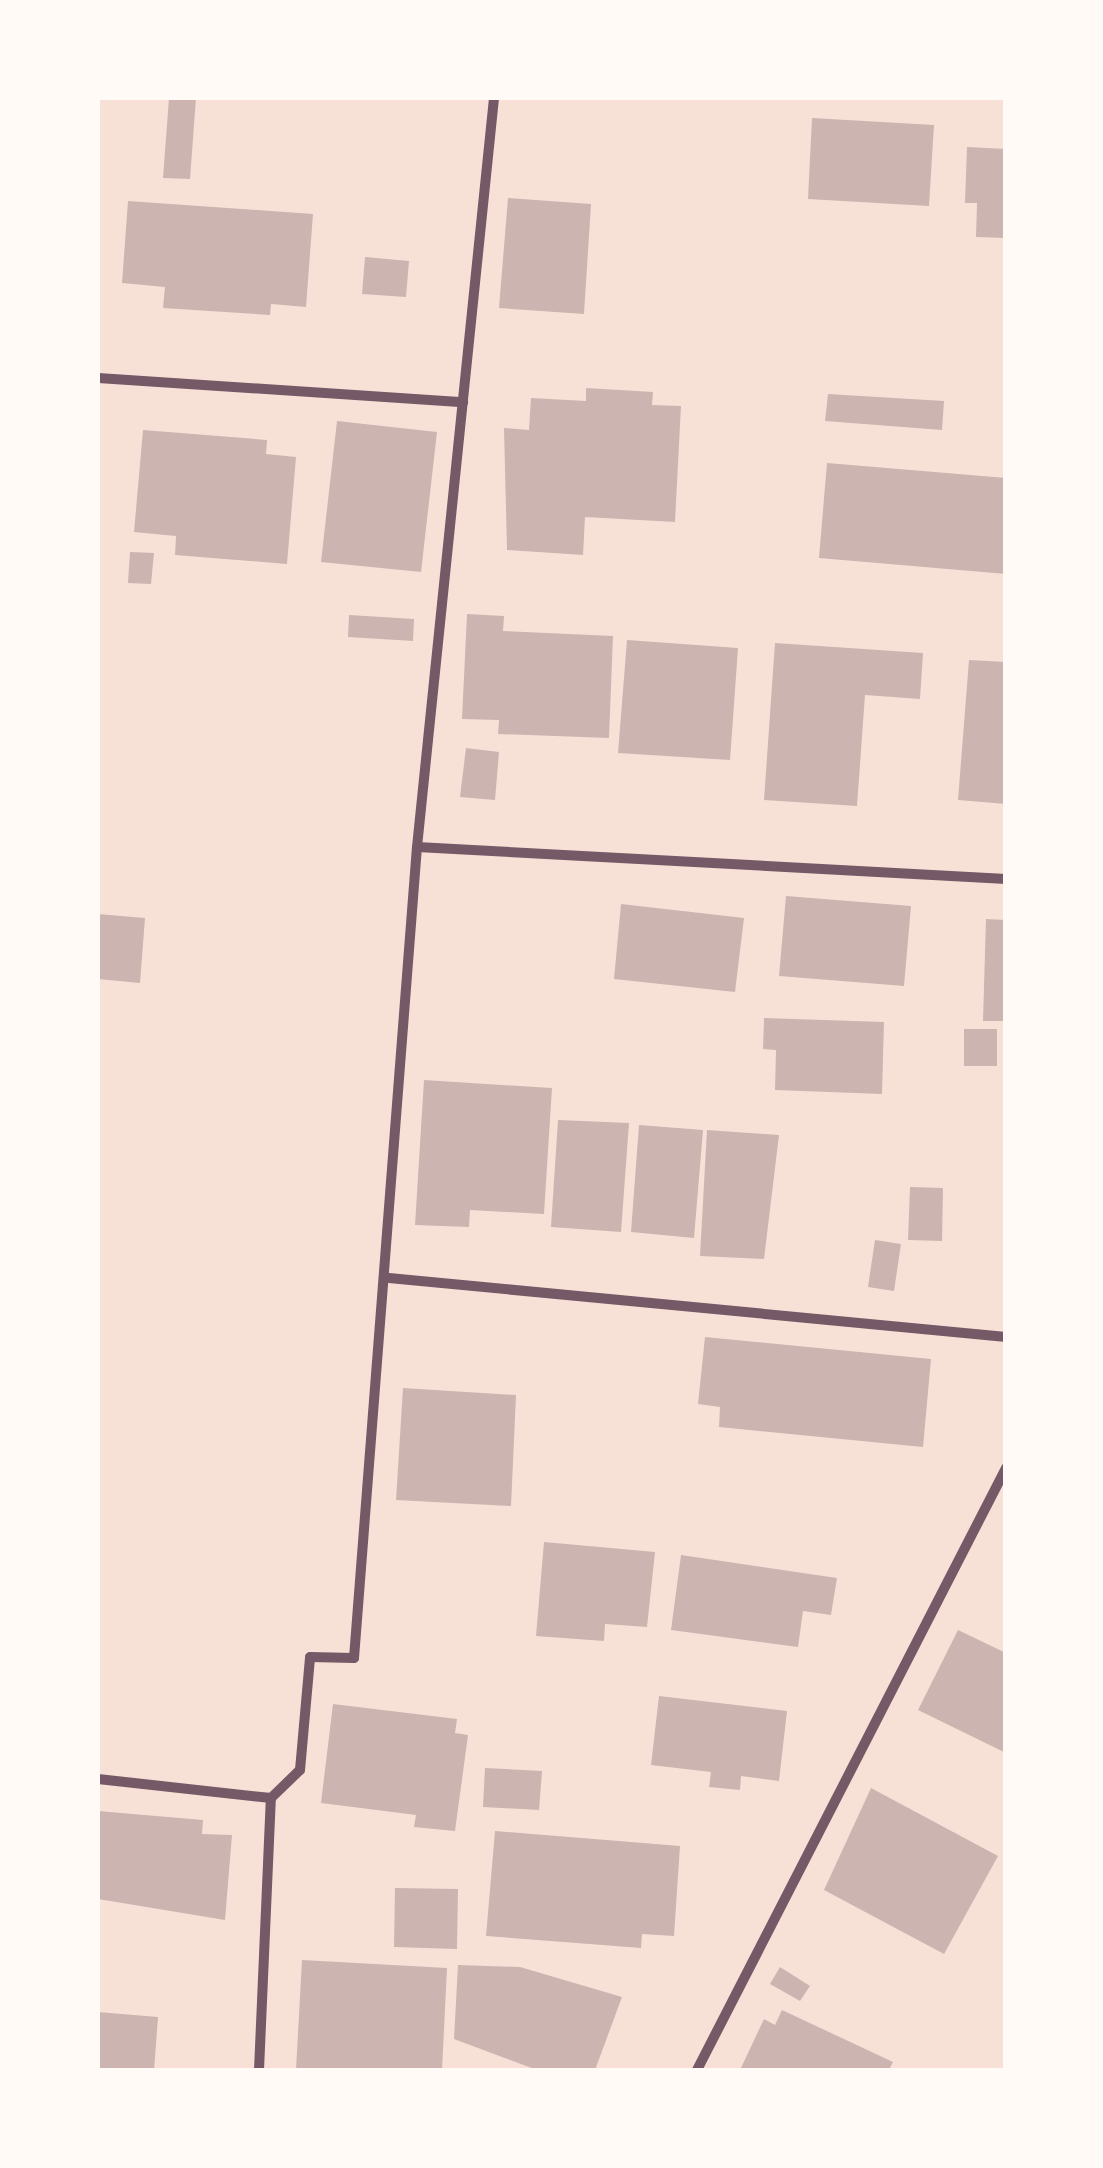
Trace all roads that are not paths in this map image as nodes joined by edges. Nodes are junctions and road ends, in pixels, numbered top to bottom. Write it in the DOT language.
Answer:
graph roads {
  1 [pos="494,98"];
  2 [pos="98,378"];
  3 [pos="463,402"];
  4 [pos="417,847"];
  5 [pos="1006,879"];
  6 [pos="389,1278"];
  7 [pos="1006,1337"];
  8 [pos="1006,1468"];
  9 [pos="98,1779"];
  10 [pos="271,1798"];
  11 [pos="260,2070"];
  12 [pos="697,2070"];
  1 -- 3 [label="street"];
  2 -- 3 [label="street"];
  3 -- 4 [label="street"];
  4 -- 5 [label="street"];
  4 -- 6 [label="street"];
  6 -- 7 [label="street"];
  6 -- 10 [label="street"];
  8 -- 12 [label="street"];
  9 -- 10 [label="street"];
  10 -- 11 [label="street"];
}
